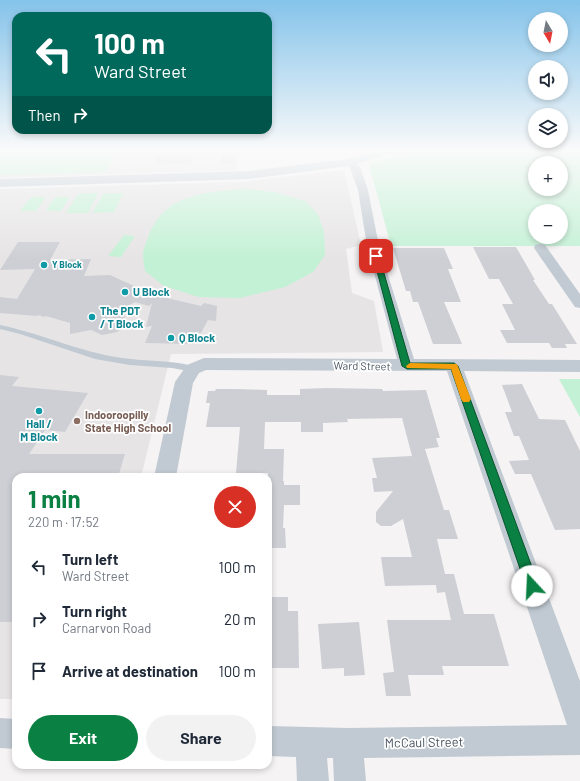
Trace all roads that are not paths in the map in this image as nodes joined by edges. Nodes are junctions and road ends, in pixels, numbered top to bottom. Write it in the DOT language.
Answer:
graph roads {
  1 [pos="361,186"];
  2 [pos="540,248"];
  3 [pos="580,304"];
  4 [pos="0,327"];
  5 [pos="407,366"];
  6 [pos="454,366"];
  7 [pos="580,366"];
  8 [pos="193,369"];
  9 [pos="166,473"];
  10 [pos="580,721"];
  11 [pos="0,734"];
  12 [pos="12,734"];
  13 [pos="580,740"];
  14 [pos="272,741"];
  15 [pos="311,742"];
  16 [pos="348,743"];
  17 [pos="313,781"];
  18 [pos="350,781"];
  1 -- 5 [label="street"];
  2 -- 3 [label="street"];
  4 -- 8 [label="lane"];
  5 -- 6 [label="street, Ward Street"];
  5 -- 8 [label="street, Ward Street"];
  6 -- 7 [label="street, Ward Street"];
  6 -- 10 [label="street"];
  8 -- 9 [label="street"];
  11 -- 12 [label="street"];
  13 -- 16 [label="street, McCaul Street"];
  14 -- 15 [label="street, McCaul Street"];
  15 -- 16 [label="street, McCaul Street"];
  15 -- 17 [label="street"];
  16 -- 18 [label="street"];
}
